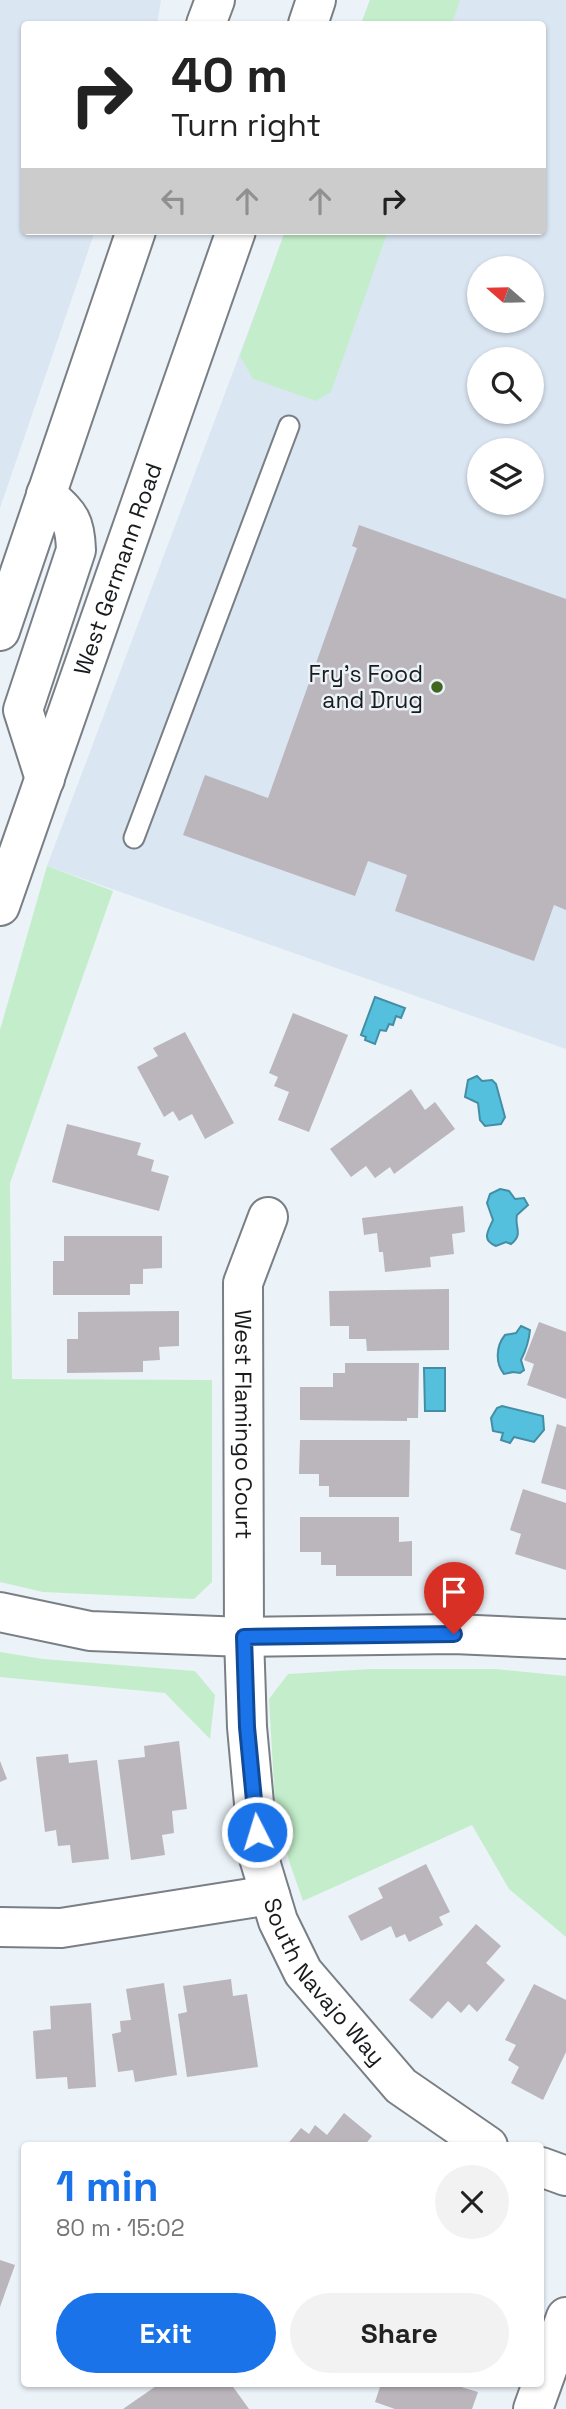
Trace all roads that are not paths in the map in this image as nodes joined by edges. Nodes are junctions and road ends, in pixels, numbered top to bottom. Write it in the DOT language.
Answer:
graph roads {
  1 [pos="215,0"];
  2 [pos="316,0"];
  3 [pos="207,21"];
  4 [pos="308,21"];
  5 [pos="135,235"];
  6 [pos="235,235"];
  7 [pos="289,426"];
  8 [pos="46,494"];
  9 [pos="0,631"];
  10 [pos="45,779"];
  11 [pos="134,838"];
  12 [pos="0,906"];
  13 [pos="268,1217"];
  14 [pos="0,1612"];
  15 [pos="244,1637"];
  16 [pos="566,1639"];
  17 [pos="270,1895"];
  18 [pos="0,1927"];
  19 [pos="482,2142"];
  20 [pos="544,2168"];
  21 [pos="566,2175"];
  22 [pos="566,2317"];
  23 [pos="544,2378"];
  24 [pos="541,2387"];
  25 [pos="533,2409"];
  1 -- 3 [label="street"];
  2 -- 4 [label="street"];
  5 -- 8 [label="street"];
  6 -- 10 [label="street, West Germann Road"];
  7 -- 11 [label="lane"];
  8 -- 9 [label="street"];
  8 -- 10 [label="street"];
  10 -- 12 [label="street, West Germann Road"];
  13 -- 15 [label="street, West Flamingo Court"];
  14 -- 15 [label="street"];
  15 -- 16 [label="street"];
  15 -- 17 [label="street, South Navajo Way"];
  17 -- 18 [label="street"];
  17 -- 19 [label="street, South Navajo Way"];
  20 -- 21 [label="street"];
  22 -- 23 [label="street"];
  24 -- 25 [label="street"];
}
